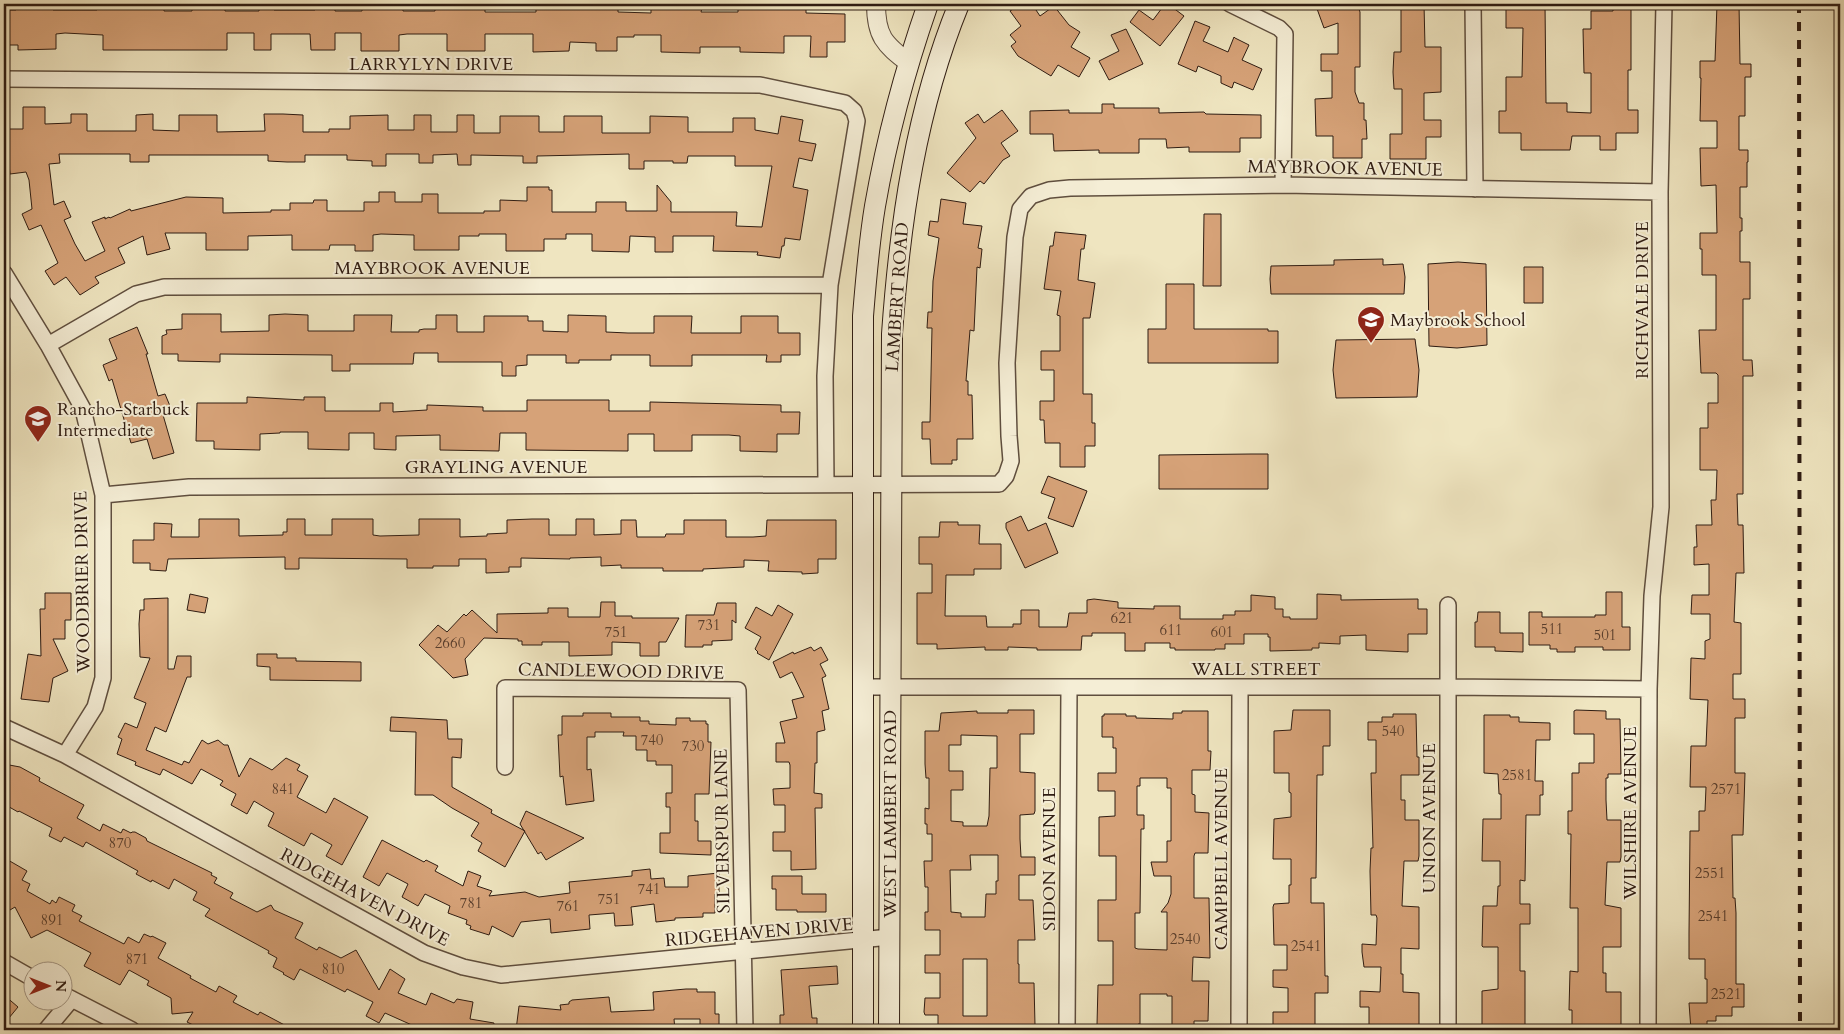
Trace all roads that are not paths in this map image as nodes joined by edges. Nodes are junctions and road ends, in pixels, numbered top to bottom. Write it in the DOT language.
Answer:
graph roads {
  1 [pos="876,4"];
  2 [pos="928,4"];
  3 [pos="959,4"];
  4 [pos="1230,4"];
  5 [pos="1473,4"];
  6 [pos="1664,4"];
  7 [pos="909,62"];
  8 [pos="4,80"];
  9 [pos="909,178"];
  10 [pos="1283,185"];
  11 [pos="1475,188"];
  12 [pos="1660,192"];
  13 [pos="1031,196"];
  14 [pos="4,273"];
  15 [pos="830,285"];
  16 [pos="48,345"];
  17 [pos="826,484"];
  18 [pos="862,484"];
  19 [pos="891,484"];
  20 [pos="103,495"];
  21 [pos="1652,596"];
  22 [pos="863,598"];
  23 [pos="891,598"];
  24 [pos="1448,605"];
  25 [pos="863,687"];
  26 [pos="890,687"];
  27 [pos="1448,687"];
  28 [pos="1068,688"];
  29 [pos="1240,688"];
  30 [pos="1649,689"];
  31 [pos="738,690"];
  32 [pos="4,727"];
  33 [pos="65,755"];
  34 [pos="505,767"];
  35 [pos="890,937"];
  36 [pos="863,940"];
  37 [pos="743,952"];
  38 [pos="4,962"];
  39 [pos="22,972"];
  40 [pos="72,999"];
  41 [pos="57,1012"];
  42 [pos="46,1030"];
  43 [pos="132,1030"];
  44 [pos="744,1030"];
  45 [pos="863,1030"];
  46 [pos="889,1030"];
  47 [pos="1067,1030"];
  48 [pos="1239,1030"];
  49 [pos="1448,1030"];
  50 [pos="1648,1030"];
  1 -- 7 [label="street"];
  2 -- 7 [label="main road, LAMBERT ROAD"];
  3 -- 9 [label="main road, LAMBERT ROAD"];
  4 -- 10 [label="street"];
  5 -- 11 [label="street"];
  6 -- 12 [label="street, RICHVALE DRIVE"];
  7 -- 9 [label="main road"];
  7 -- 18 [label="main road, LAMBERT ROAD"];
  8 -- 15 [label="street, LARRYLYN DRIVE"];
  9 -- 19 [label="main road, LAMBERT ROAD"];
  10 -- 11 [label="street, MAYBROOK AVENUE"];
  10 -- 13 [label="street, MAYBROOK AVENUE"];
  11 -- 12 [label="street, MAYBROOK AVENUE"];
  12 -- 21 [label="street, RICHVALE DRIVE"];
  13 -- 19 [label="street, GRAYLING AVENUE"];
  14 -- 16 [label="street, WOODBRIER DRIVE"];
  15 -- 16 [label="street, MAYBROOK AVENUE"];
  15 -- 17 [label="street"];
  16 -- 20 [label="street, WOODBRIER DRIVE"];
  17 -- 18 [label="street, GRAYLING AVENUE"];
  17 -- 20 [label="street, GRAYLING AVENUE"];
  18 -- 19 [label="street, GRAYLING AVENUE"];
  18 -- 22 [label="main road, LAMBERT ROAD"];
  19 -- 23 [label="main road, LAMBERT ROAD"];
  20 -- 33 [label="street, WOODBRIER DRIVE"];
  21 -- 30 [label="street, WILSHIRE AVENUE"];
  22 -- 25 [label="main road, WEST LAMBERT ROAD"];
  23 -- 26 [label="main road, WEST LAMBERT ROAD"];
  24 -- 27 [label="street, UNION AVENUE"];
  25 -- 26 [label="street, WALL STREET"];
  25 -- 36 [label="main road, WEST LAMBERT ROAD"];
  26 -- 28 [label="street, WALL STREET"];
  26 -- 35 [label="main road, WEST LAMBERT ROAD"];
  27 -- 29 [label="street, WALL STREET"];
  27 -- 30 [label="street, WALL STREET"];
  27 -- 49 [label="street, UNION AVENUE"];
  28 -- 29 [label="street, WALL STREET"];
  28 -- 47 [label="street, SIDON AVENUE"];
  29 -- 48 [label="street, CAMPBELL AVENUE"];
  30 -- 50 [label="street, WILSHIRE AVENUE"];
  31 -- 34 [label="street, CANDLEWOOD DRIVE"];
  31 -- 37 [label="street, SILVERSPUR LANE"];
  32 -- 33 [label="street, RIDGEHAVEN DRIVE"];
  33 -- 37 [label="street, RIDGEHAVEN DRIVE"];
  35 -- 36 [label="street, RIDGEHAVEN DRIVE"];
  35 -- 46 [label="main road, WEST LAMBERT ROAD"];
  36 -- 37 [label="street, RIDGEHAVEN DRIVE"];
  36 -- 45 [label="main road, WEST LAMBERT ROAD"];
  37 -- 44 [label="street, SILVERSPUR LANE"];
  38 -- 39 [label="street"];
  40 -- 43 [label="street"];
  41 -- 42 [label="street"];
}
